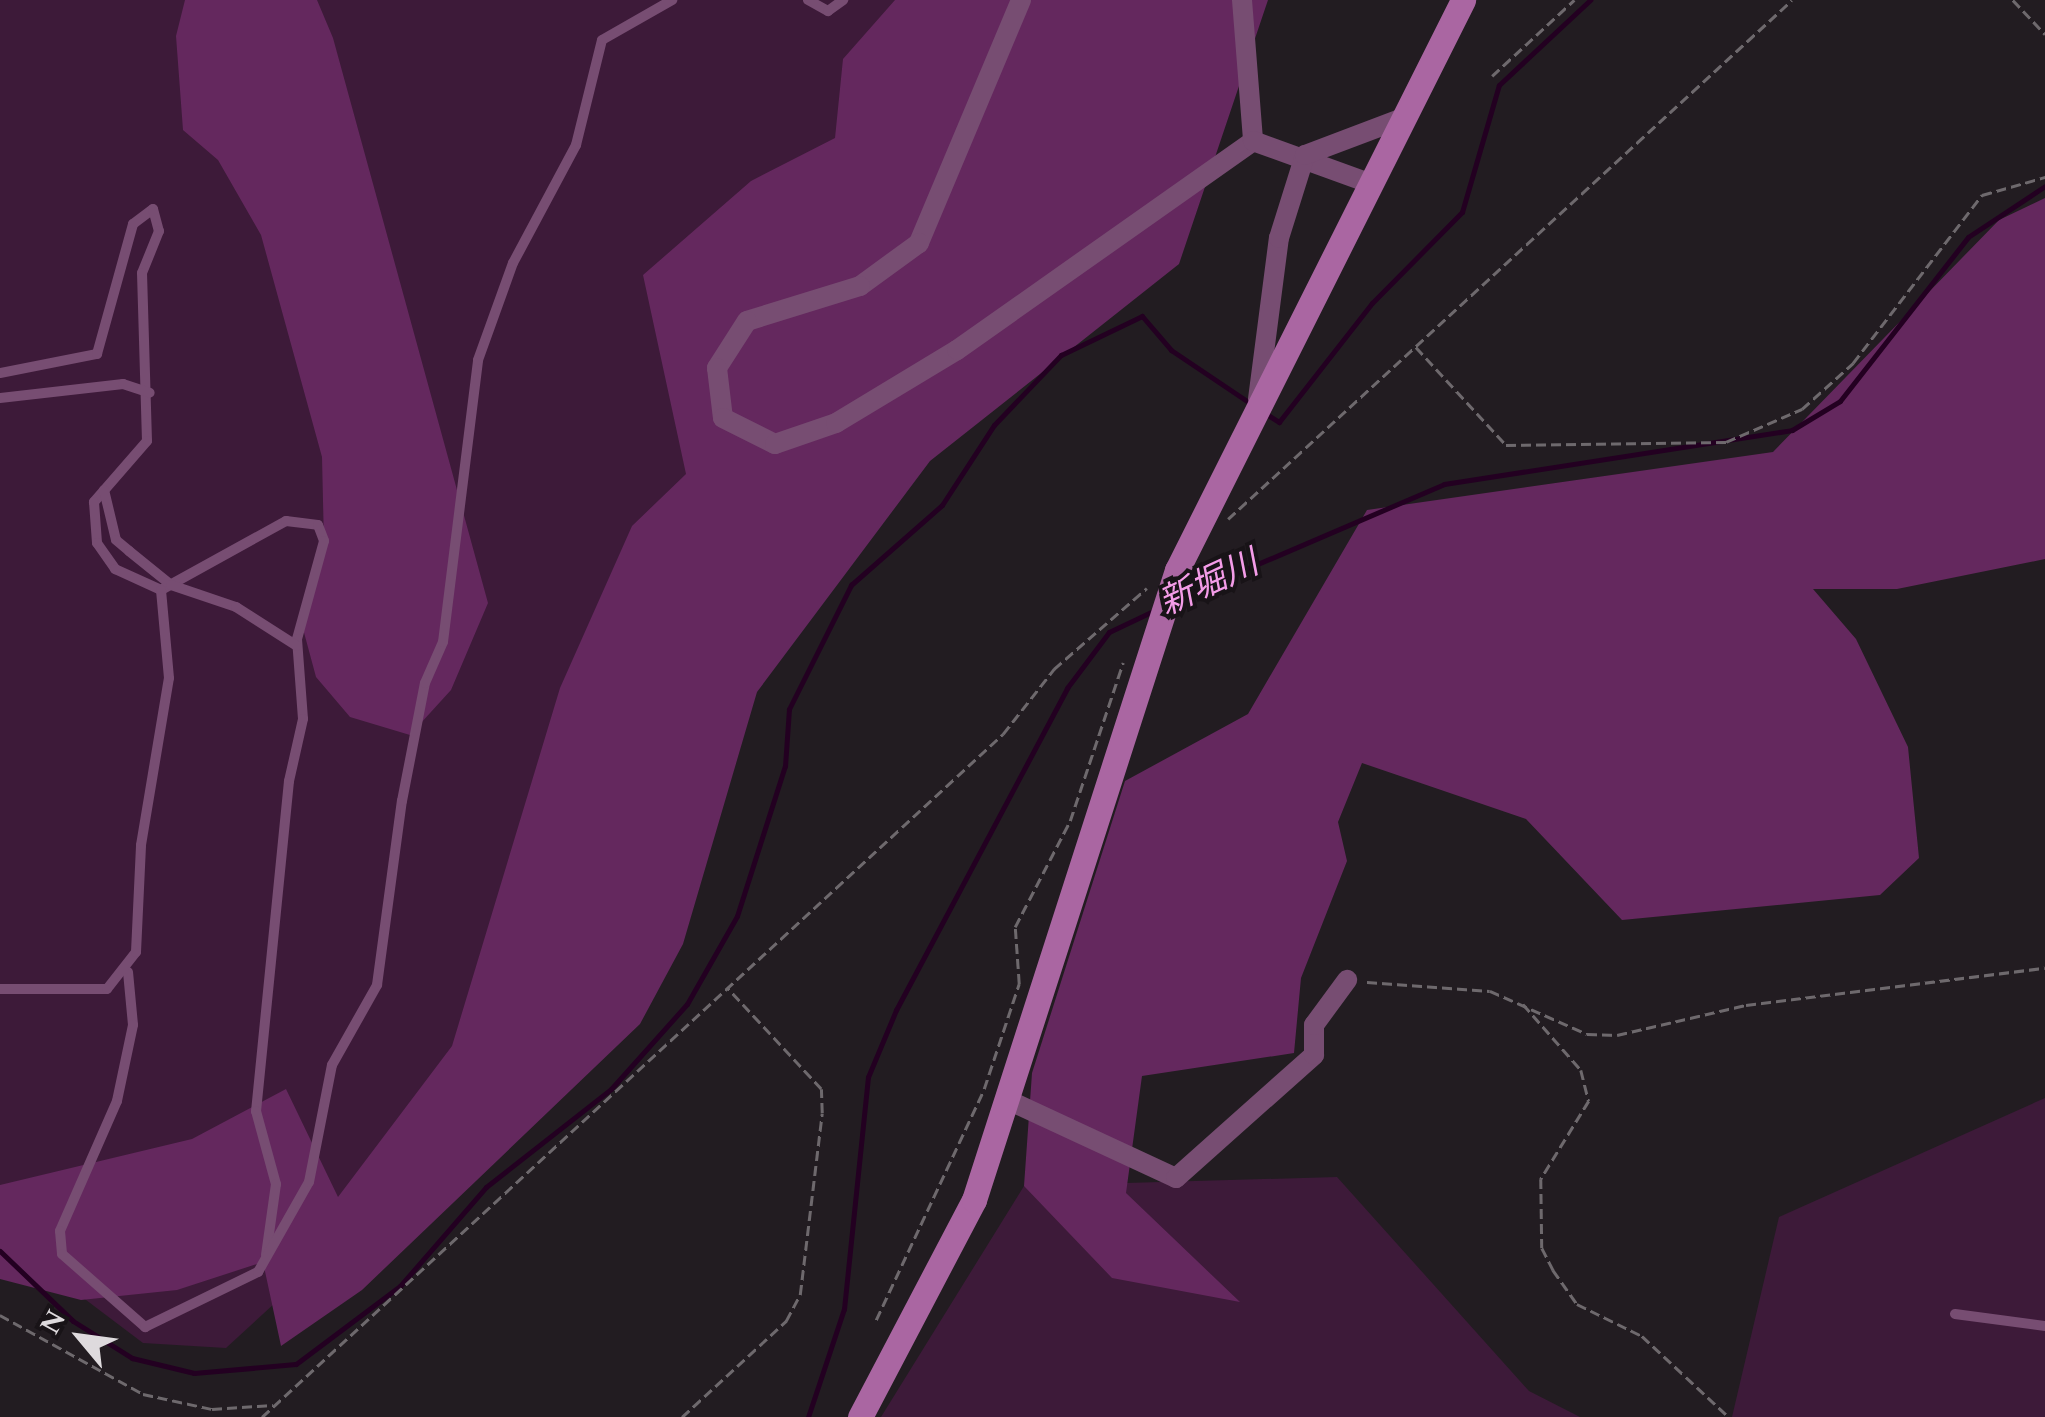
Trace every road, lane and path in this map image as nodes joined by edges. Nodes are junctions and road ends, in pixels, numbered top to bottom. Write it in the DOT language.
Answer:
graph roads {
  1 [pos="672,0"];
  2 [pos="808,0"];
  3 [pos="843,0"];
  4 [pos="1021,0"];
  5 [pos="1242,0"];
  6 [pos="1463,0"];
  7 [pos="1574,0"];
  8 [pos="1792,0"];
  9 [pos="2013,0"];
  10 [pos="2045,34"];
  11 [pos="1492,76"];
  12 [pos="1403,118"];
  13 [pos="1253,141"];
  14 [pos="1305,155"];
  15 [pos="2045,177"];
  16 [pos="1369,183"];
  17 [pos="1415,346"];
  18 [pos="0,372"];
  19 [pos="150,393"];
  20 [pos="0,398"];
  21 [pos="1256,411"];
  22 [pos="104,490"];
  23 [pos="1219,528"];
  24 [pos="1177,570"];
  25 [pos="166,588"];
  26 [pos="1150,642"];
  27 [pos="297,646"];
  28 [pos="2045,968"];
  29 [pos="128,972"];
  30 [pos="1347,980"];
  31 [pos="726,987"];
  32 [pos="0,988"];
  33 [pos="1522,1003"];
  34 [pos="1010,1101"];
  35 [pos="266,1258"];
  36 [pos="1955,1314"];
  37 [pos="0,1315"];
  38 [pos="876,1320"];
  39 [pos="2045,1326"];
  40 [pos="274,1405"];
  41 [pos="262,1417"];
  42 [pos="682,1417"];
  43 [pos="860,1417"];
  44 [pos="1729,1417"];
  1 -- 35 [label="lane"];
  2 -- 3 [label="lane"];
  4 -- 13 [label="street"];
  5 -- 13 [label="street"];
  6 -- 12 [label="street"];
  7 -- 11 [label="path"];
  8 -- 17 [label="path"];
  9 -- 10 [label="path"];
  12 -- 14 [label="street"];
  12 -- 16 [label="street"];
  13 -- 14 [label="street"];
  14 -- 16 [label="street"];
  14 -- 21 [label="street"];
  15 -- 17 [label="path"];
  16 -- 21 [label="street"];
  17 -- 23 [label="path"];
  18 -- 19 [label="lane"];
  19 -- 20 [label="lane"];
  19 -- 22 [label="lane"];
  21 -- 24 [label="street"];
  22 -- 25 [label="lane"];
  22 -- 25 [label="lane"];
  24 -- 26 [label="street"];
  24 -- 31 [label="path"];
  25 -- 27 [label="lane"];
  25 -- 27 [label="lane"];
  25 -- 29 [label="lane"];
  26 -- 34 [label="street"];
  26 -- 38 [label="path"];
  27 -- 35 [label="lane"];
  28 -- 33 [label="path"];
  29 -- 32 [label="lane"];
  29 -- 35 [label="lane"];
  30 -- 33 [label="path"];
  30 -- 34 [label="street"];
  31 -- 40 [label="path"];
  31 -- 42 [label="path"];
  33 -- 44 [label="path"];
  34 -- 43 [label="street"];
  36 -- 39 [label="lane"];
  37 -- 40 [label="path"];
  40 -- 41 [label="path"];
}
